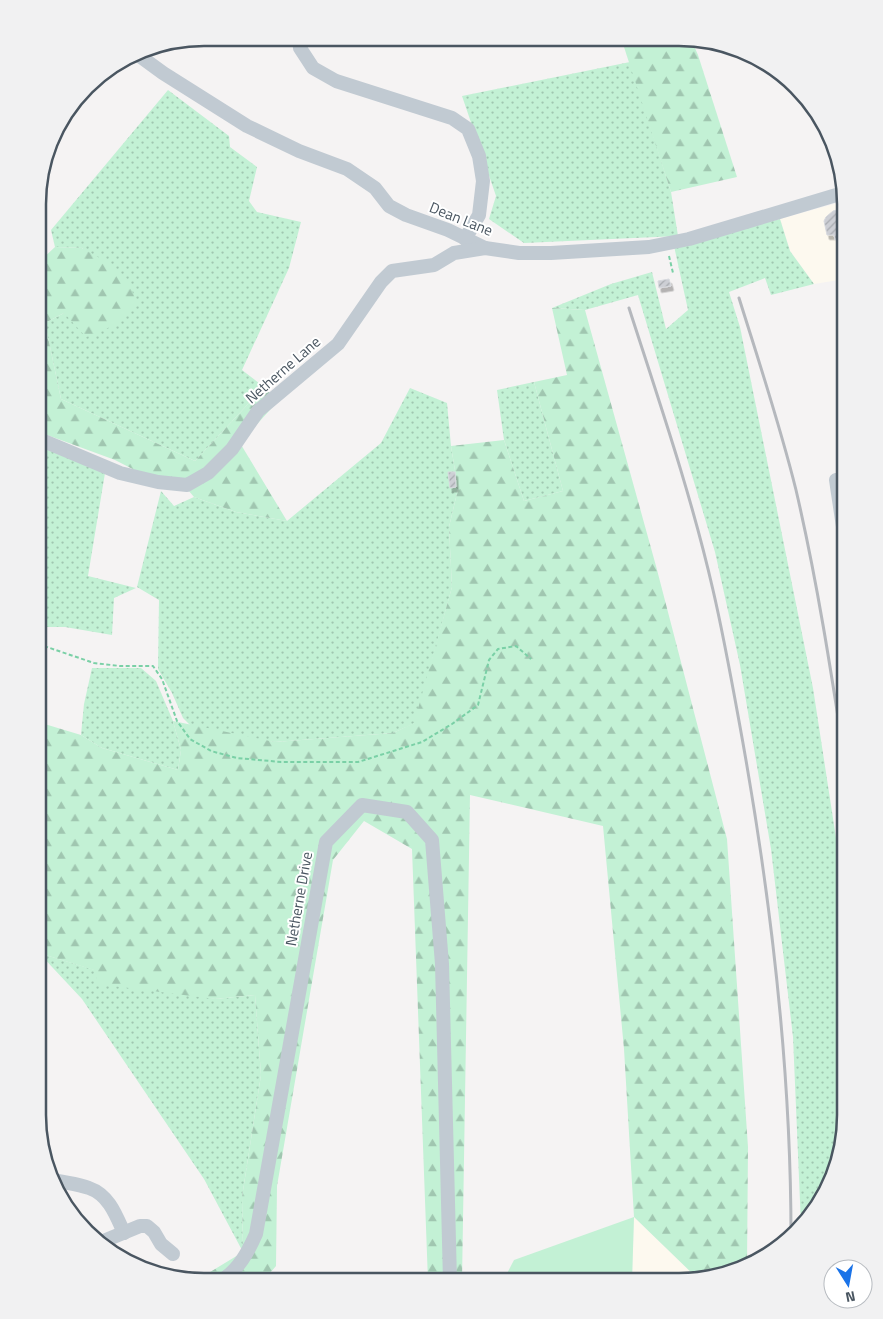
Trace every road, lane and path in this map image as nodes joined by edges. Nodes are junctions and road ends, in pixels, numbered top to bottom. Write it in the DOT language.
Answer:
graph roads {
  1 [pos="300,46"];
  2 [pos="144,59"];
  3 [pos="836,194"];
  4 [pos="465,239"];
  5 [pos="667,244"];
  6 [pos="485,248"];
  7 [pos="672,272"];
  8 [pos="46,442"];
  9 [pos="836,480"];
  10 [pos="837,485"];
  11 [pos="46,647"];
  12 [pos="531,659"];
  13 [pos="61,1182"];
  14 [pos="124,1233"];
  15 [pos="107,1239"];
  16 [pos="171,1246"];
  17 [pos="232,1273"];
  18 [pos="450,1273"];
  1 -- 4 [label="street"];
  2 -- 4 [label="street, Dean Lane"];
  3 -- 5 [label="street, Dean Lane"];
  4 -- 6 [label="street, Dean Lane"];
  5 -- 6 [label="street, Dean Lane"];
  5 -- 7 [label="path"];
  6 -- 8 [label="street, Netherne Lane"];
  9 -- 10 [label="street"];
  11 -- 12 [label="path"];
  13 -- 14 [label="street"];
  14 -- 15 [label="street"];
  14 -- 16 [label="street"];
  17 -- 18 [label="street, Netherne Drive"];
}
